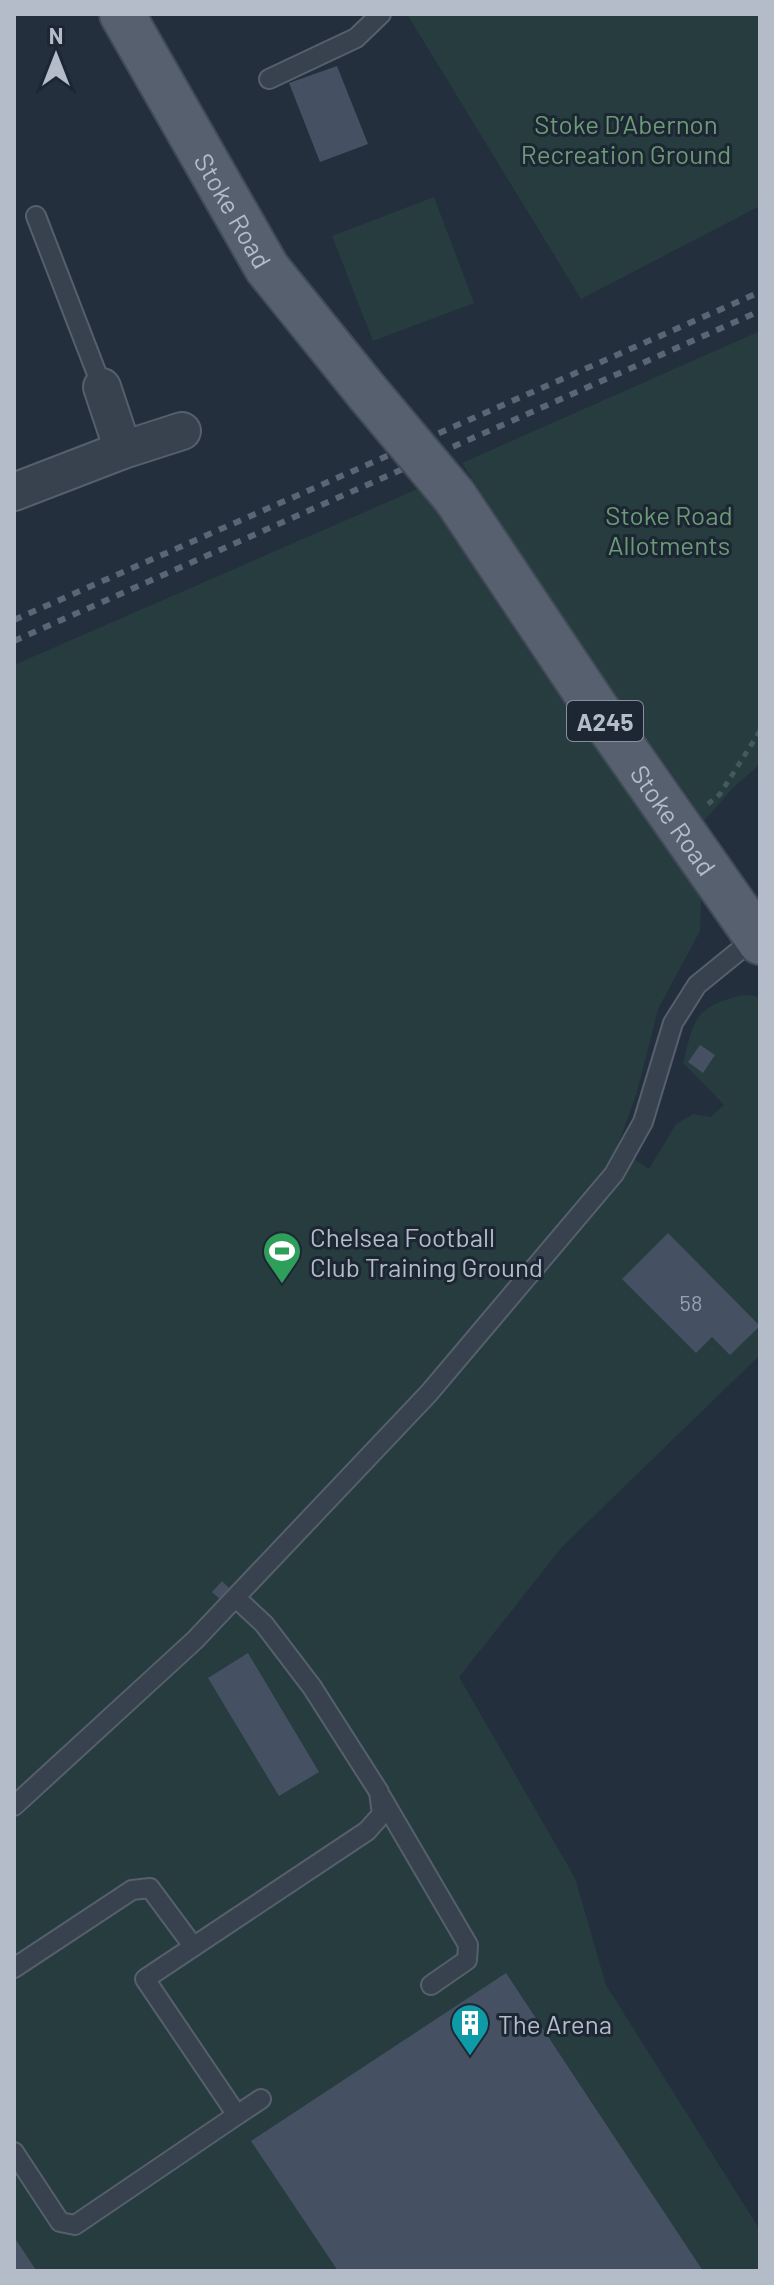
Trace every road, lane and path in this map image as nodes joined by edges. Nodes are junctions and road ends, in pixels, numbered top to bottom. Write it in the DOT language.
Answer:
graph roads {
  1 [pos="122,14"];
  2 [pos="381,14"];
  3 [pos="269,79"];
  4 [pos="36,216"];
  5 [pos="102,387"];
  6 [pos="182,431"];
  7 [pos="123,450"];
  8 [pos="14,492"];
  9 [pos="760,731"];
  10 [pos="679,827"];
  11 [pos="758,939"];
  12 [pos="237,1599"];
  13 [pos="379,1792"];
  14 [pos="14,1806"];
  15 [pos="193,1946"];
  16 [pos="14,1968"];
  17 [pos="431,1985"];
  18 [pos="261,2099"];
  19 [pos="237,2115"];
  20 [pos="14,2152"];
  1 -- 10 [label="main road, Stoke Road / A245, bridge"];
  2 -- 3 [label="lane"];
  4 -- 5 [label="lane"];
  5 -- 7 [label="street"];
  6 -- 7 [label="street"];
  7 -- 8 [label="street"];
  9 -- 10 [label="path"];
  10 -- 11 [label="main road, Stoke Road / A245"];
  11 -- 12 [label="lane"];
  12 -- 13 [label="lane"];
  12 -- 14 [label="lane"];
  13 -- 15 [label="lane"];
  13 -- 17 [label="lane"];
  15 -- 16 [label="lane"];
  15 -- 19 [label="lane"];
  18 -- 19 [label="lane"];
  19 -- 20 [label="lane"];
}
